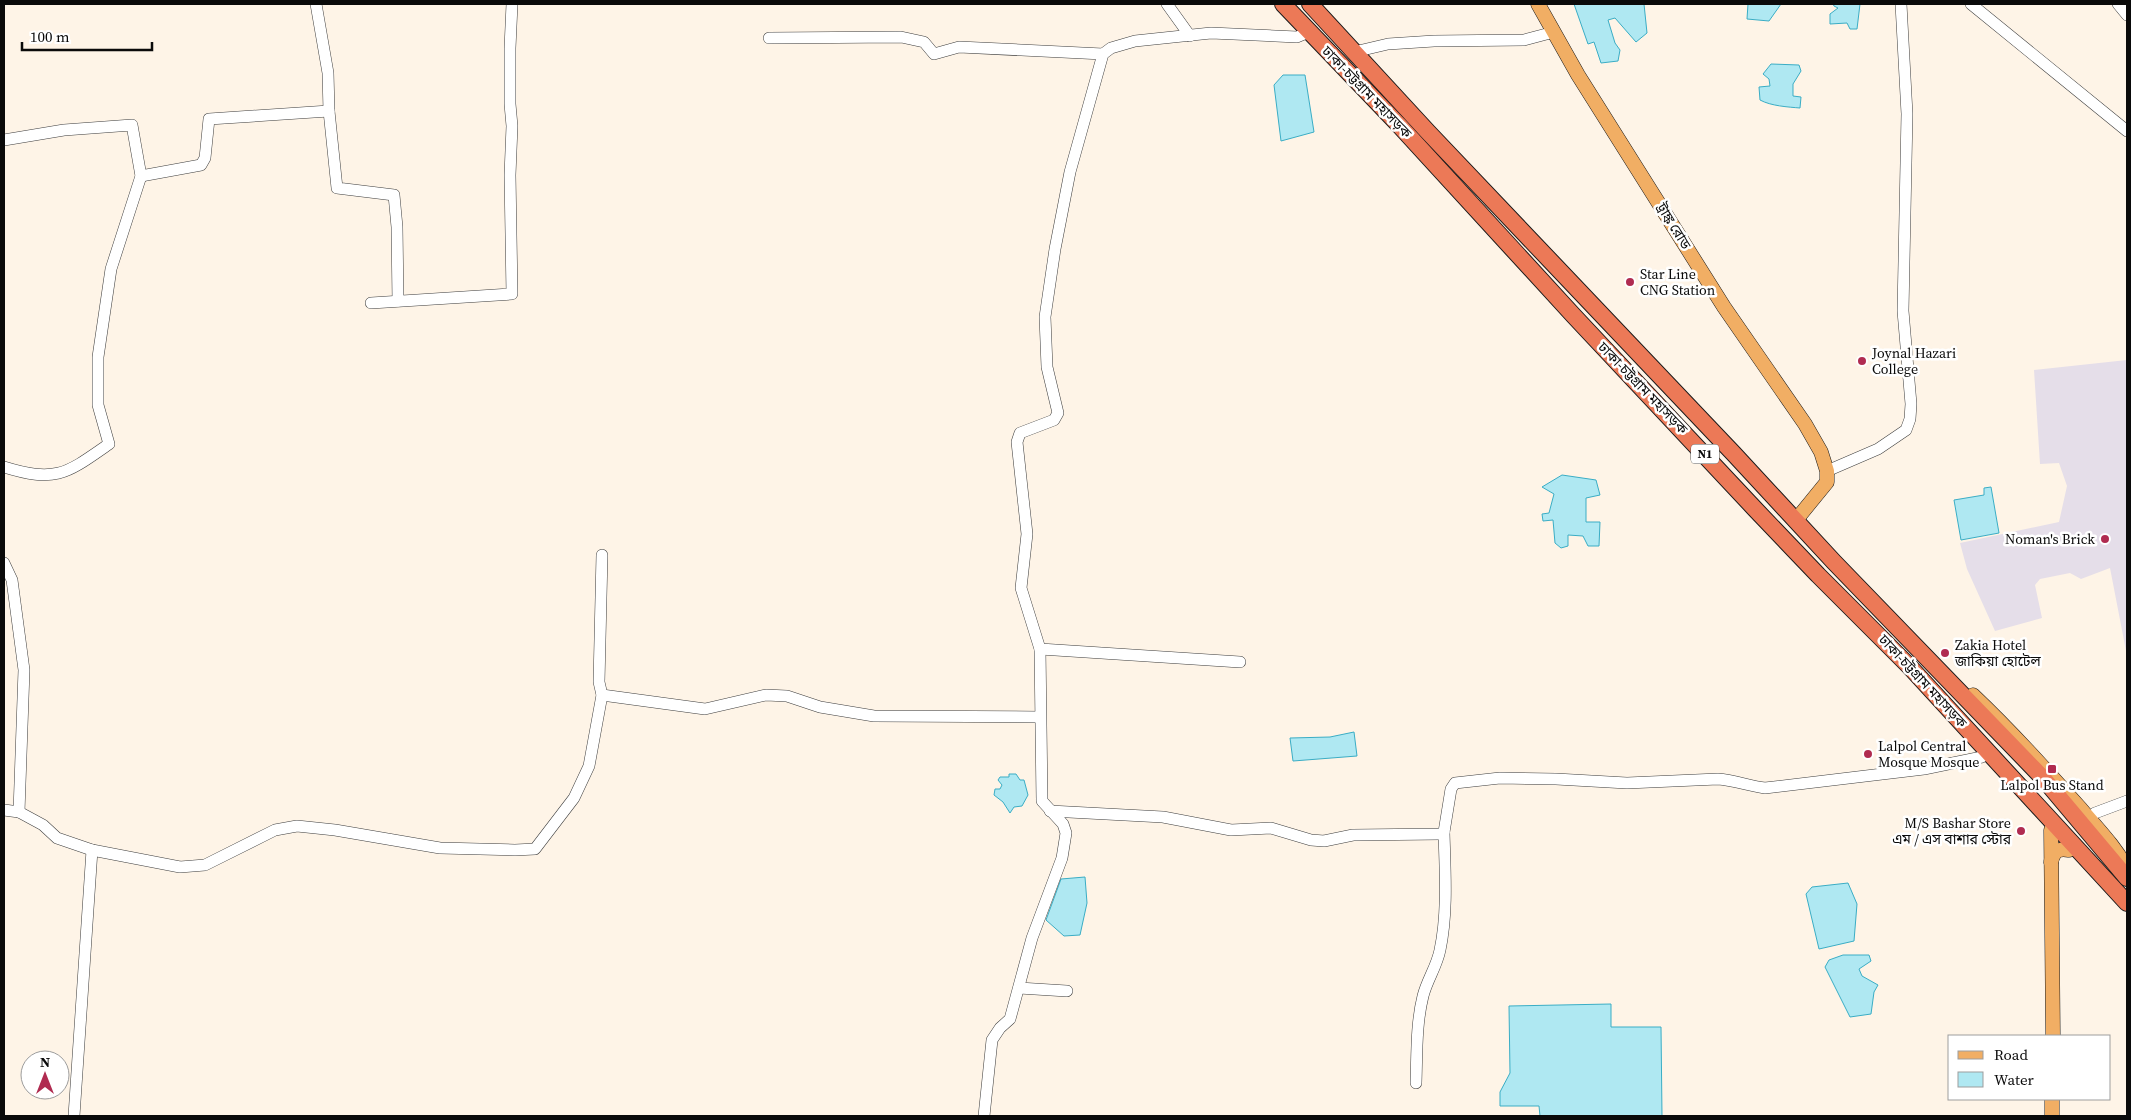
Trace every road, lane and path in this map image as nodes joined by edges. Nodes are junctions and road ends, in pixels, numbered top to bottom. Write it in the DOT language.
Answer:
graph roads {
  1 [pos="316,4"];
  2 [pos="512,4"];
  3 [pos="1167,4"];
  4 [pos="1283,4"];
  5 [pos="1310,4"];
  6 [pos="1538,4"];
  7 [pos="1902,4"];
  8 [pos="1971,4"];
  9 [pos="2118,4"];
  10 [pos="2127,15"];
  11 [pos="1309,32"];
  12 [pos="1554,32"];
  13 [pos="1190,36"];
  14 [pos="769,38"];
  15 [pos="1354,52"];
  16 [pos="1103,54"];
  17 [pos="329,111"];
  18 [pos="2127,131"];
  19 [pos="4,140"];
  20 [pos="141,176"];
  21 [pos="398,301"];
  22 [pos="371,303"];
  23 [pos="1691,409"];
  24 [pos="1677,424"];
  25 [pos="1716,435"];
  26 [pos="1699,448"];
  27 [pos="4,467"];
  28 [pos="1827,471"];
  29 [pos="1796,520"];
  30 [pos="602,555"];
  31 [pos="1834,562"];
  32 [pos="4,563"];
  33 [pos="1818,575"];
  34 [pos="1040,649"];
  35 [pos="1240,662"];
  36 [pos="1940,672"];
  37 [pos="1924,681"];
  38 [pos="602,695"];
  39 [pos="1040,717"];
  40 [pos="1982,757"];
  41 [pos="2127,801"];
  42 [pos="4,810"];
  43 [pos="1050,811"];
  44 [pos="19,812"];
  45 [pos="2089,819"];
  46 [pos="2051,830"];
  47 [pos="1444,832"];
  48 [pos="92,850"];
  49 [pos="2070,850"];
  50 [pos="2051,862"];
  51 [pos="2127,869"];
  52 [pos="2127,878"];
  53 [pos="2126,902"];
  54 [pos="1019,988"];
  55 [pos="1068,991"];
  56 [pos="2053,1035"];
  57 [pos="1416,1083"];
  58 [pos="2052,1100"];
  59 [pos="74,1116"];
  60 [pos="984,1116"];
  61 [pos="2052,1116"];
  1 -- 17 [label="street"];
  2 -- 21 [label="street"];
  3 -- 13 [label="street"];
  4 -- 11 [label="highway, ঢাকা-চট্টগ্রাম মহাসড়ক / N1"];
  5 -- 15 [label="highway, ঢাকা-চট্টগ্রাম মহাসড়ক / N1"];
  6 -- 12 [label="main road, ট্রাঙ্ক রোড"];
  7 -- 28 [label="street"];
  8 -- 18 [label="street"];
  9 -- 10 [label="street"];
  11 -- 13 [label="street"];
  11 -- 24 [label="highway, ঢাকা-চট্টগ্রাম মহাসড়ক / N1"];
  12 -- 15 [label="street"];
  12 -- 28 [label="main road, ট্রাঙ্ক রোড"];
  13 -- 16 [label="street"];
  14 -- 16 [label="street"];
  15 -- 23 [label="highway, ঢাকা-চট্টগ্রাম মহাসড়ক / N1"];
  16 -- 34 [label="street"];
  17 -- 20 [label="street"];
  17 -- 21 [label="street"];
  19 -- 20 [label="street"];
  20 -- 27 [label="street"];
  21 -- 22 [label="street"];
  23 -- 24 [label="highway"];
  23 -- 25 [label="highway, ঢাকা-চট্টগ্রাম মহাসড়ক / N1"];
  24 -- 26 [label="highway, ঢাকা-চট্টগ্রাম মহাসড়ক / N1"];
  25 -- 26 [label="highway"];
  25 -- 29 [label="highway, ঢাকা-চট্টগ্রাম মহাসড়ক / N1"];
  26 -- 33 [label="highway, ঢাকা-চট্টগ্রাম মহাসড়ক / N1"];
  28 -- 29 [label="main road"];
  29 -- 31 [label="highway, ঢাকা-চট্টগ্রাম মহাসড়ক / N1"];
  30 -- 38 [label="street"];
  31 -- 33 [label="highway"];
  31 -- 36 [label="highway, ঢাকা-চট্টগ্রাম মহাসড়ক / N1"];
  32 -- 44 [label="street"];
  33 -- 37 [label="highway, ঢাকা-চট্টগ্রাম মহাসড়ক / N1"];
  34 -- 35 [label="street"];
  34 -- 39 [label="street"];
  36 -- 45 [label="main road"];
  36 -- 52 [label="highway, ঢাকা-চট্টগ্রাম মহাসড়ক / N1"];
  37 -- 40 [label="main road"];
  37 -- 53 [label="highway, ঢাকা-চট্টগ্রাম মহাসড়ক / N1"];
  38 -- 39 [label="street"];
  38 -- 48 [label="street"];
  39 -- 43 [label="street"];
  40 -- 46 [label="main road"];
  40 -- 47 [label="street"];
  41 -- 45 [label="street"];
  42 -- 44 [label="street"];
  43 -- 47 [label="street"];
  43 -- 54 [label="street"];
  44 -- 48 [label="street"];
  45 -- 51 [label="main road"];
  46 -- 49 [label="main road"];
  46 -- 50 [label="main road"];
  47 -- 57 [label="street"];
  48 -- 59 [label="street"];
  49 -- 50 [label="main road"];
  49 -- 53 [label="main road"];
  50 -- 56 [label="main road"];
  54 -- 55 [label="street"];
  54 -- 60 [label="street"];
  58 -- 61 [label="main road"];
}
